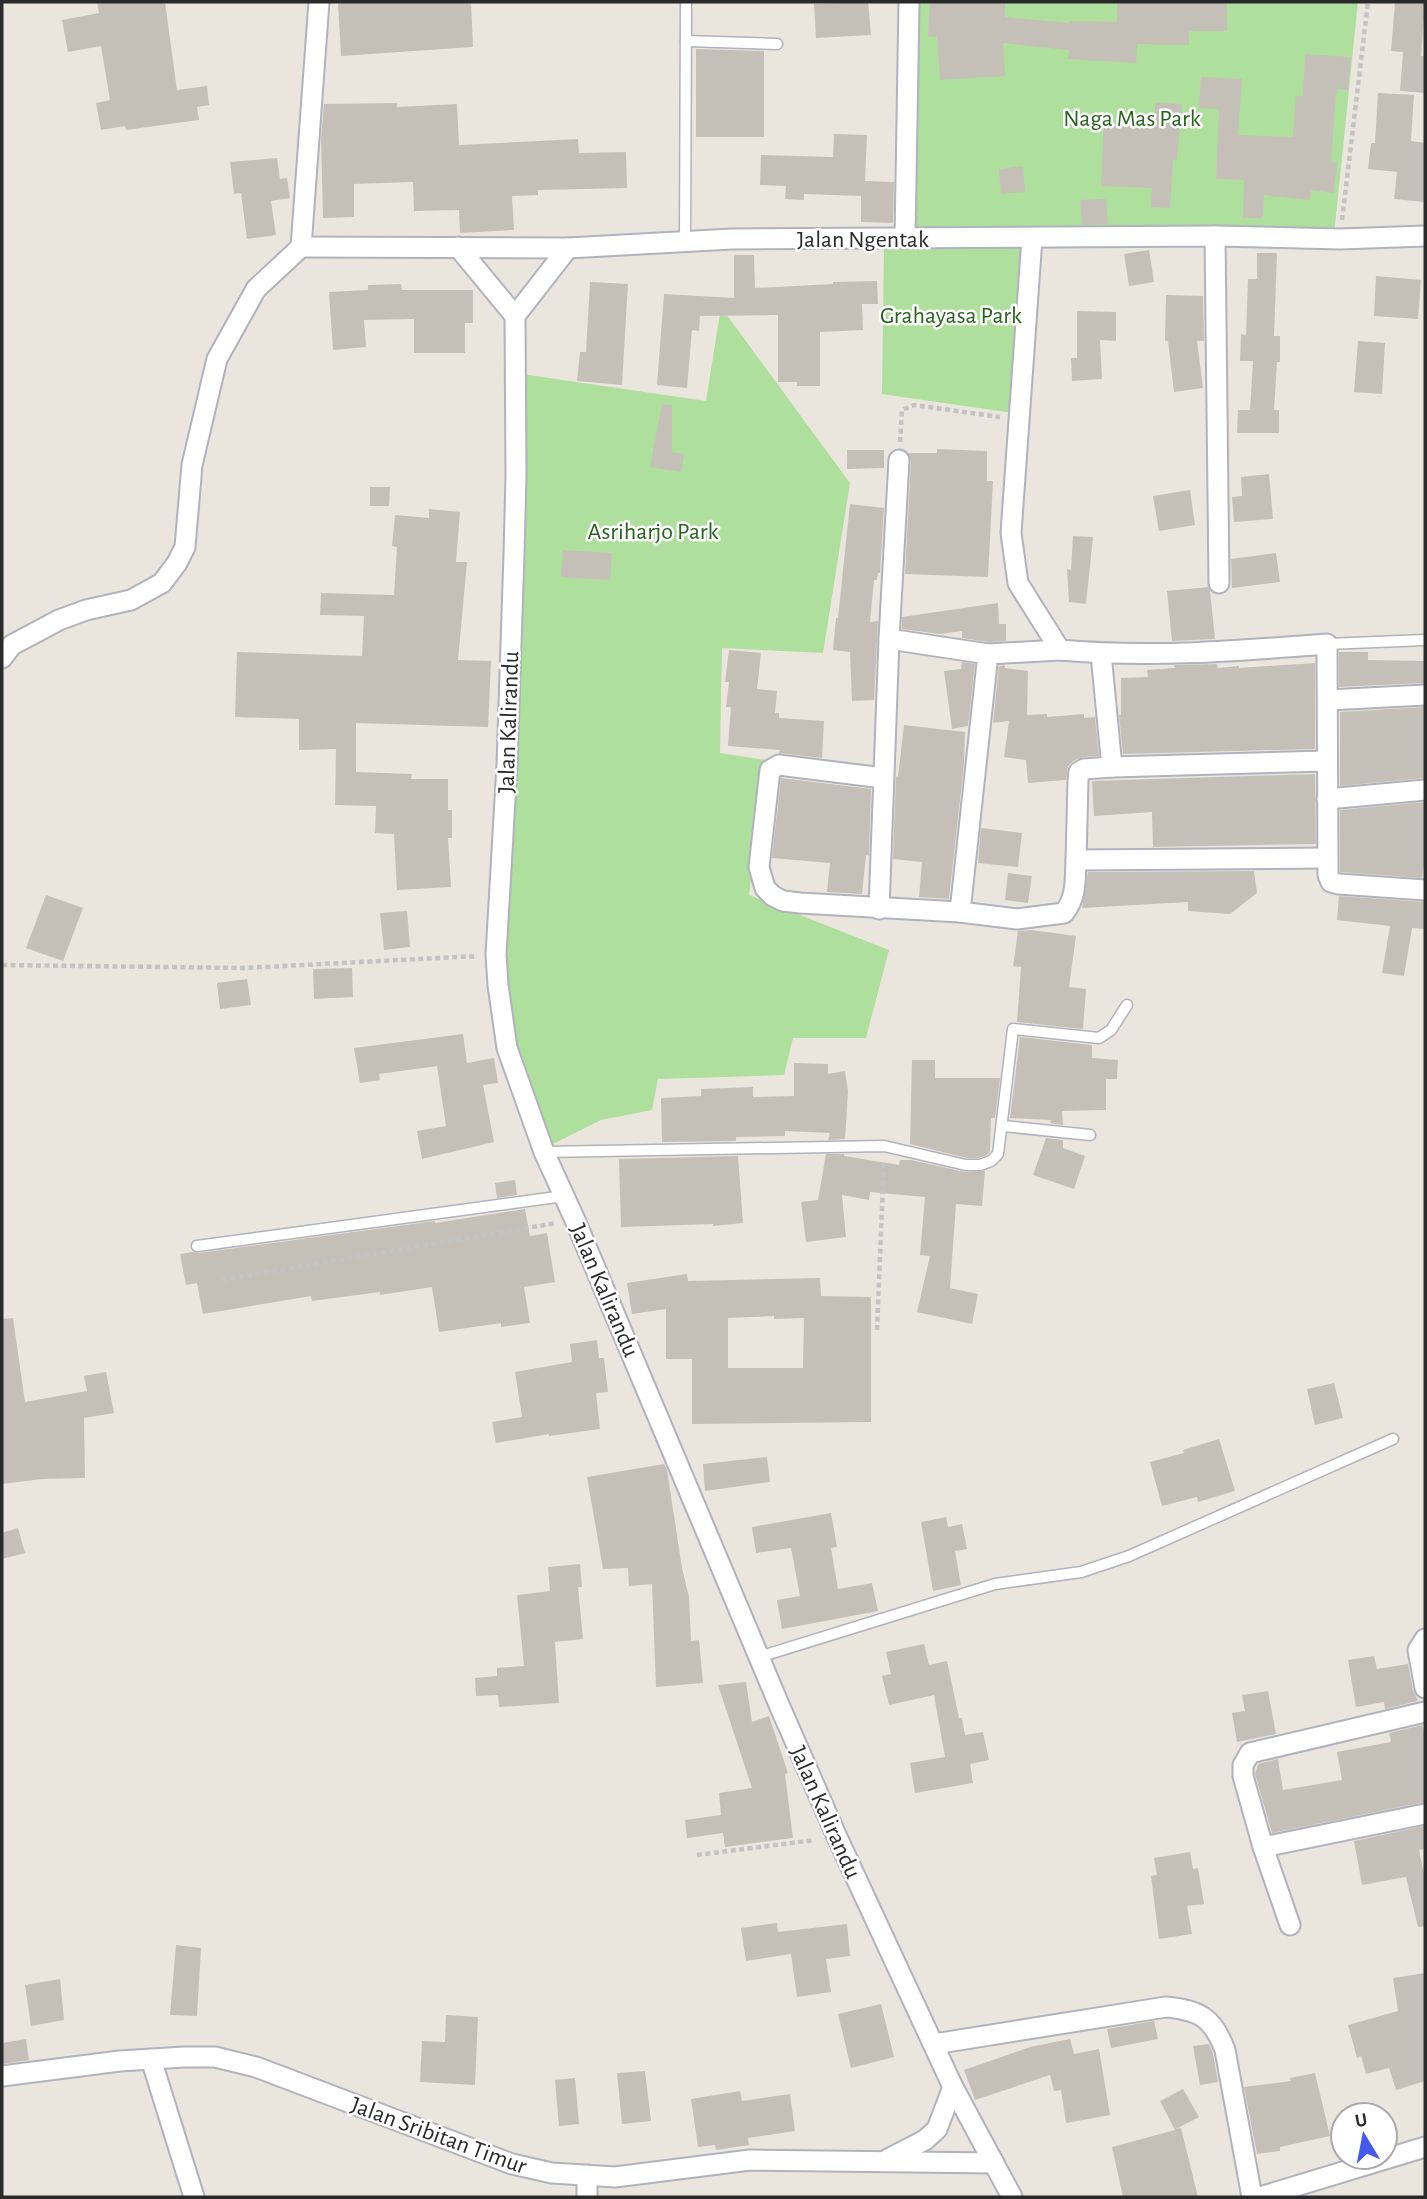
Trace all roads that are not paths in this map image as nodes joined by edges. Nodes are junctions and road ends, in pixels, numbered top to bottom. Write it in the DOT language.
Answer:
graph roads {
  1 [pos="319,2"];
  2 [pos="686,2"];
  3 [pos="909,2"];
  4 [pos="686,41"];
  5 [pos="777,44"];
  6 [pos="1215,236"];
  7 [pos="1425,236"];
  8 [pos="905,238"];
  9 [pos="1032,238"];
  10 [pos="685,241"];
  11 [pos="301,247"];
  12 [pos="458,247"];
  13 [pos="568,248"];
  14 [pos="515,316"];
  15 [pos="899,460"];
  16 [pos="1219,583"];
  17 [pos="889,639"];
  18 [pos="1425,640"];
  19 [pos="1327,643"];
  20 [pos="1060,650"];
  21 [pos="7,652"];
  22 [pos="988,654"];
  23 [pos="1101,654"];
  24 [pos="1425,695"];
  25 [pos="1328,700"];
  26 [pos="1327,761"];
  27 [pos="1112,766"];
  28 [pos="883,778"];
  29 [pos="1425,790"];
  30 [pos="1327,799"];
  31 [pos="1327,858"];
  32 [pos="1076,860"];
  33 [pos="1425,890"];
  34 [pos="879,908"];
  35 [pos="960,912"];
  36 [pos="1127,1005"];
  37 [pos="1003,1126"];
  38 [pos="1090,1135"];
  39 [pos="544,1152"];
  40 [pos="564,1196"];
  41 [pos="197,1246"];
  42 [pos="1393,1438"];
  43 [pos="1425,1639"];
  44 [pos="760,1657"];
  45 [pos="1425,1688"];
  46 [pos="1425,1712"];
  47 [pos="1425,1815"];
  48 [pos="1263,1847"];
  49 [pos="1290,1925"];
  50 [pos="933,2044"];
  51 [pos="152,2059"];
  52 [pos="2,2076"];
  53 [pos="953,2087"];
  54 [pos="1425,2147"];
  55 [pos="884,2161"];
  56 [pos="993,2162"];
  57 [pos="587,2175"];
  58 [pos="194,2197"];
  59 [pos="587,2197"];
  60 [pos="1012,2197"];
  61 [pos="1252,2197"];
  62 [pos="1260,2197"];
  1 -- 11 [label="street"];
  2 -- 4 [label="lane"];
  3 -- 8 [label="street"];
  4 -- 5 [label="lane"];
  4 -- 10 [label="lane"];
  6 -- 7 [label="street, Jalan Ngentak"];
  6 -- 9 [label="street, Jalan Ngentak"];
  6 -- 16 [label="street"];
  8 -- 9 [label="street, Jalan Ngentak"];
  8 -- 10 [label="street, Jalan Ngentak"];
  9 -- 20 [label="street"];
  10 -- 13 [label="street, Jalan Ngentak"];
  11 -- 12 [label="street, Jalan Ngentak"];
  11 -- 21 [label="street"];
  12 -- 13 [label="street, Jalan Ngentak"];
  12 -- 14 [label="street"];
  13 -- 14 [label="street"];
  14 -- 39 [label="street, Jalan Kalirandu"];
  15 -- 17 [label="street"];
  17 -- 22 [label="street"];
  17 -- 28 [label="street"];
  18 -- 19 [label="lane"];
  19 -- 23 [label="street"];
  19 -- 25 [label="street"];
  20 -- 22 [label="street"];
  20 -- 23 [label="street"];
  22 -- 35 [label="street"];
  23 -- 27 [label="street"];
  24 -- 25 [label="street"];
  25 -- 26 [label="street"];
  26 -- 27 [label="street"];
  26 -- 30 [label="street"];
  27 -- 32 [label="street"];
  28 -- 34 [label="street"];
  28 -- 34 [label="street"];
  29 -- 30 [label="street"];
  30 -- 31 [label="street"];
  31 -- 32 [label="street"];
  31 -- 33 [label="street"];
  32 -- 35 [label="street"];
  34 -- 35 [label="street"];
  36 -- 37 [label="lane"];
  37 -- 38 [label="lane"];
  37 -- 39 [label="lane"];
  39 -- 40 [label="street, Jalan Kalirandu"];
  40 -- 41 [label="lane"];
  40 -- 44 [label="street, Jalan Kalirandu"];
  42 -- 44 [label="lane"];
  43 -- 45 [label="street"];
  44 -- 50 [label="street, Jalan Kalirandu"];
  46 -- 48 [label="street"];
  47 -- 48 [label="street"];
  48 -- 49 [label="street"];
  50 -- 53 [label="street, Jalan Kalirandu"];
  50 -- 61 [label="street"];
  51 -- 52 [label="street, Jalan Sribitan Timur"];
  51 -- 57 [label="street, Jalan Sribitan Timur"];
  51 -- 58 [label="street"];
  53 -- 55 [label="street, Jalan Sribitan Timur"];
  53 -- 56 [label="street, Jalan Kalirandu"];
  54 -- 62 [label="street"];
  55 -- 56 [label="street, Jalan Sribitan Timur"];
  55 -- 57 [label="street, Jalan Sribitan Timur"];
  56 -- 60 [label="street, Jalan Kalirandu"];
  57 -- 59 [label="street"];
}
